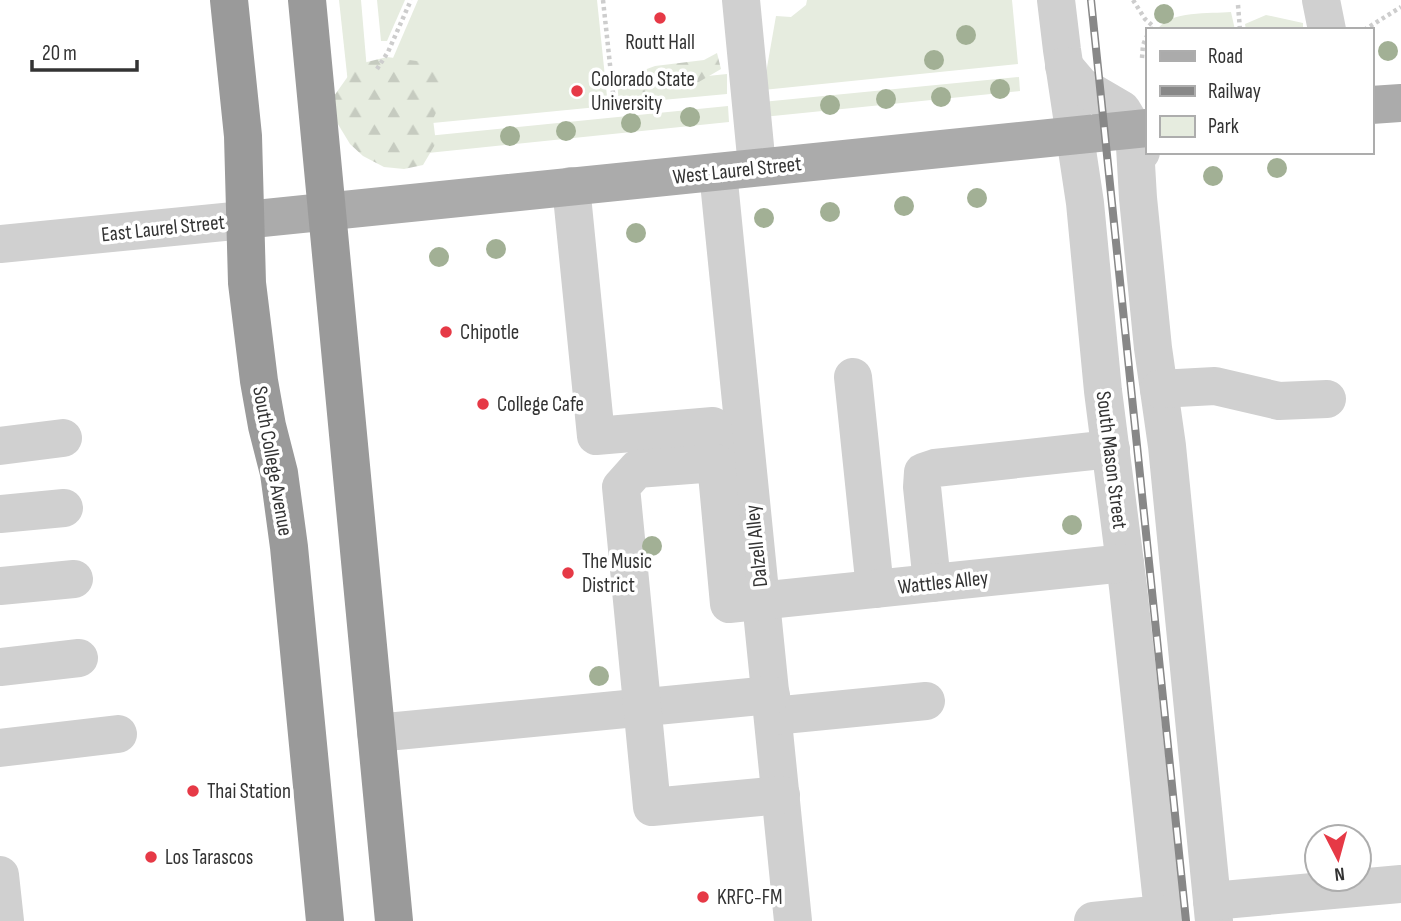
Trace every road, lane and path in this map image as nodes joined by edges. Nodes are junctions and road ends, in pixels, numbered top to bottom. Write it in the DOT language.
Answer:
graph roads {
  1 [pos="229,0"];
  2 [pos="307,0"];
  3 [pos="411,0"];
  4 [pos="603,0"];
  5 [pos="741,0"];
  6 [pos="1056,0"];
  7 [pos="1133,0"];
  8 [pos="1321,0"];
  9 [pos="1238,5"];
  10 [pos="1401,6"];
  11 [pos="1154,28"];
  12 [pos="1240,28"];
  13 [pos="1327,28"];
  14 [pos="1367,28"];
  15 [pos="1146,38"];
  16 [pos="1142,58"];
  17 [pos="1064,66"];
  18 [pos="377,69"];
  19 [pos="1401,103"];
  20 [pos="1373,105"];
  21 [pos="615,111"];
  22 [pos="1141,129"];
  23 [pos="1075,135"];
  24 [pos="757,167"];
  25 [pos="718,172"];
  26 [pos="571,186"];
  27 [pos="327,211"];
  28 [pos="244,220"];
  29 [pos="0,244"];
  30 [pos="853,376"];
  31 [pos="1170,388"];
  32 [pos="1327,399"];
  33 [pos="63,439"];
  34 [pos="0,446"];
  35 [pos="1111,449"];
  36 [pos="716,463"];
  37 [pos="64,508"];
  38 [pos="0,514"];
  39 [pos="1125,563"];
  40 [pos="74,579"];
  41 [pos="932,583"];
  42 [pos="0,586"];
  43 [pos="875,589"];
  44 [pos="761,601"];
  45 [pos="79,658"];
  46 [pos="0,667"];
  47 [pos="926,701"];
  48 [pos="772,705"];
  49 [pos="643,707"];
  50 [pos="376,733"];
  51 [pos="118,734"];
  52 [pos="0,748"];
  53 [pos="781,795"];
  54 [pos="0,876"];
  55 [pos="1401,884"];
  56 [pos="1213,911"];
  57 [pos="1163,917"];
  58 [pos="5,921"];
  59 [pos="325,921"];
  60 [pos="394,921"];
  61 [pos="793,921"];
  62 [pos="1093,921"];
  1 -- 28 [label="highway, South College Avenue"];
  2 -- 27 [label="highway"];
  3 -- 18 [label="path"];
  4 -- 21 [label="path"];
  5 -- 24 [label="street"];
  6 -- 17 [label="street, South Mason Street"];
  7 -- 11 [label="path"];
  8 -- 13 [label="street"];
  9 -- 12 [label="path"];
  10 -- 14 [label="path"];
  15 -- 16 [label="path"];
  17 -- 22 [label="street"];
  17 -- 23 [label="street, South Mason Street"];
  19 -- 20 [label="main road"];
  22 -- 23 [label="main road, West Laurel Street"];
  22 -- 31 [label="street"];
  23 -- 24 [label="main road, West Laurel Street"];
  23 -- 35 [label="street, South Mason Street"];
  24 -- 25 [label="main road, West Laurel Street"];
  25 -- 26 [label="main road, West Laurel Street"];
  25 -- 44 [label="street, Dalzell Alley"];
  26 -- 27 [label="main road, West Laurel Street"];
  26 -- 36 [label="street"];
  27 -- 28 [label="main road, East Laurel Street"];
  27 -- 50 [label="highway"];
  28 -- 29 [label="street, East Laurel Street"];
  28 -- 59 [label="highway, South College Avenue"];
  30 -- 43 [label="street"];
  31 -- 32 [label="street"];
  31 -- 56 [label="street"];
  33 -- 34 [label="street"];
  35 -- 39 [label="street, South Mason Street"];
  35 -- 41 [label="street"];
  36 -- 44 [label="street, Wattles Alley"];
  36 -- 49 [label="street"];
  37 -- 38 [label="street"];
  39 -- 41 [label="street, Wattles Alley"];
  39 -- 57 [label="street, South Mason Street"];
  40 -- 42 [label="street"];
  41 -- 43 [label="street, Wattles Alley"];
  43 -- 44 [label="street, Wattles Alley"];
  44 -- 48 [label="street, Dalzell Alley"];
  45 -- 46 [label="street"];
  47 -- 48 [label="street"];
  48 -- 49 [label="street"];
  48 -- 53 [label="street, Dalzell Alley"];
  49 -- 50 [label="street"];
  49 -- 53 [label="street"];
  50 -- 60 [label="highway"];
  51 -- 52 [label="street"];
  53 -- 61 [label="street, Dalzell Alley"];
  54 -- 58 [label="street"];
  55 -- 56 [label="street"];
  57 -- 62 [label="street"];
}
